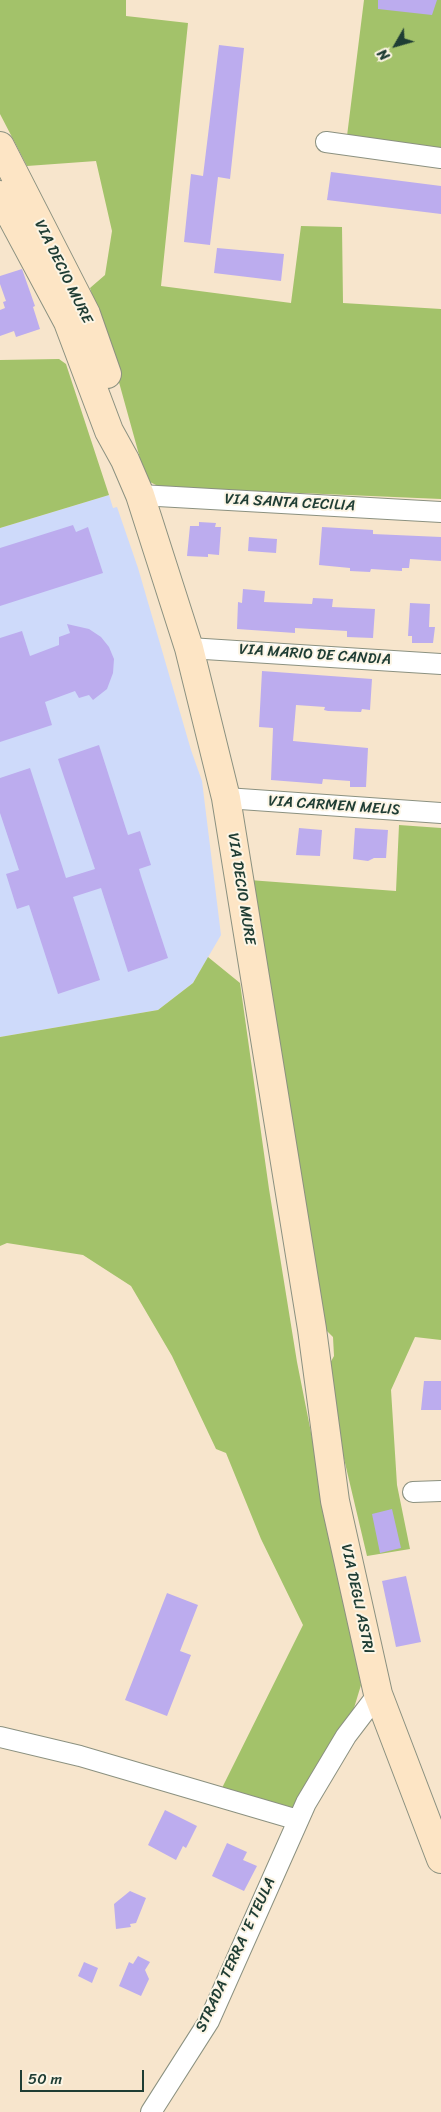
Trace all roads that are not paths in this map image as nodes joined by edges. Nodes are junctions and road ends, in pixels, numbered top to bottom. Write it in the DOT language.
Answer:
graph roads {
  1 [pos="326,142"];
  2 [pos="0,146"];
  3 [pos="441,158"];
  4 [pos="11,210"];
  5 [pos="140,495"];
  6 [pos="441,512"];
  7 [pos="189,648"];
  8 [pos="441,664"];
  9 [pos="226,798"];
  10 [pos="441,813"];
  11 [pos="312,1329"];
  12 [pos="441,1491"];
  13 [pos="413,1492"];
  14 [pos="378,1694"];
  15 [pos="0,1737"];
  16 [pos="298,1820"];
  17 [pos="441,1857"];
  18 [pos="151,2112"];
  1 -- 3 [label="street"];
  2 -- 4 [label="street, VIA DECIO MURE"];
  4 -- 5 [label="street, VIA DECIO MURE"];
  5 -- 6 [label="street, VIA SANTA CECILIA"];
  5 -- 7 [label="street, VIA DECIO MURE"];
  7 -- 8 [label="street, VIA MARIO DE CANDIA"];
  7 -- 9 [label="street, VIA DECIO MURE"];
  9 -- 10 [label="street, VIA CARMEN MELIS"];
  9 -- 11 [label="street, VIA DECIO MURE"];
  11 -- 14 [label="street, VIA DEGLI ASTRI"];
  12 -- 13 [label="street"];
  14 -- 16 [label="street, STRADA TERRA 'E TEULA"];
  14 -- 17 [label="street, VIA DEGLI ASTRI"];
  15 -- 16 [label="street"];
  16 -- 18 [label="street, STRADA TERRA 'E TEULA"];
}
